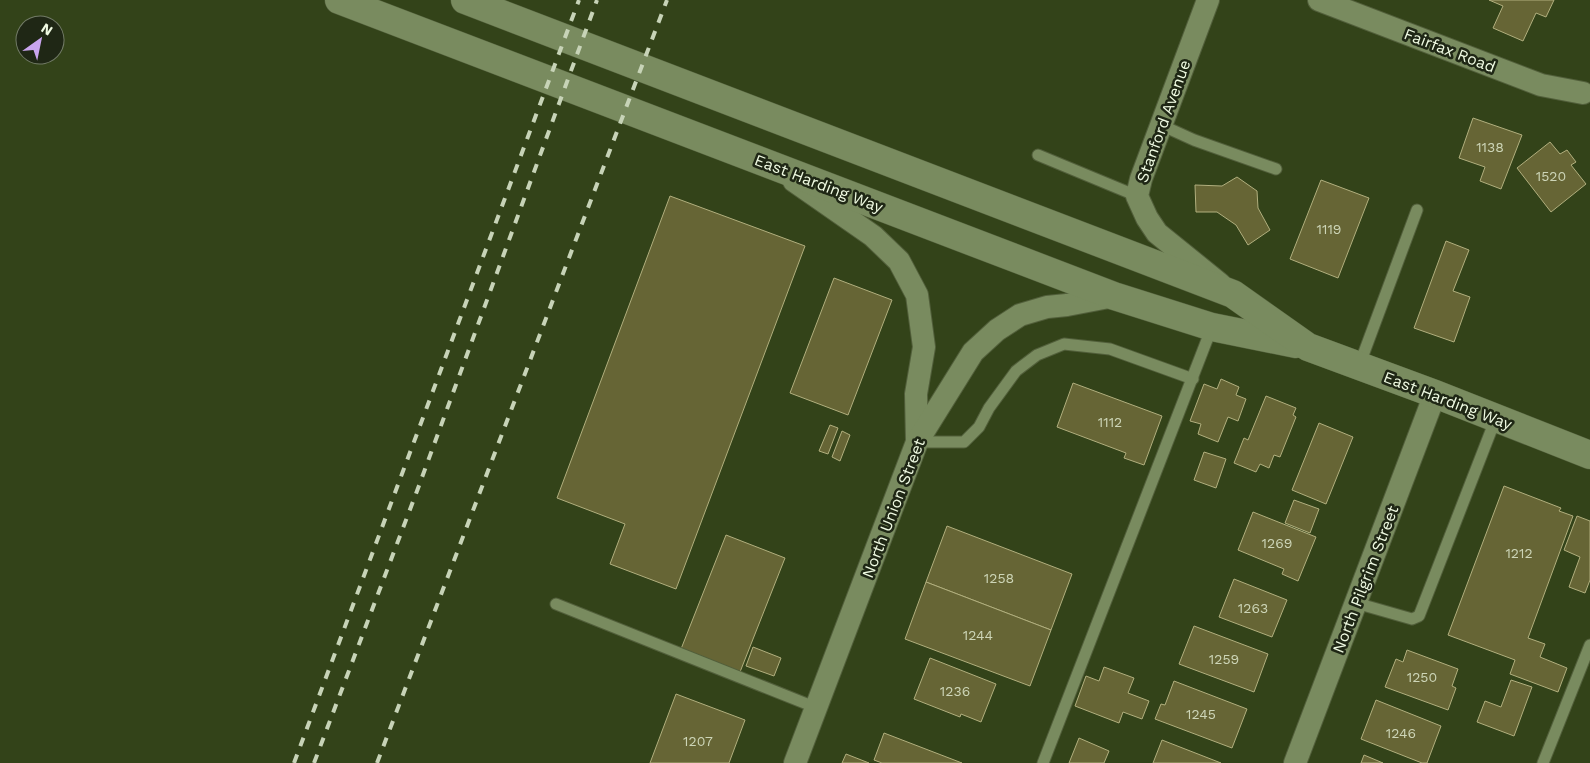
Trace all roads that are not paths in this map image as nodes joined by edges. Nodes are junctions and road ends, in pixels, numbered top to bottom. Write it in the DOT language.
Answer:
graph roads {
  1 [pos="339,0"];
  2 [pos="464,0"];
  3 [pos="1208,0"];
  4 [pos="1319,0"];
  5 [pos="1588,90"];
  6 [pos="1161,125"];
  7 [pos="1038,155"];
  8 [pos="768,163"];
  9 [pos="1276,169"];
  10 [pos="1137,196"];
  11 [pos="1416,210"];
  12 [pos="1233,294"];
  13 [pos="1114,296"];
  14 [pos="1212,327"];
  15 [pos="1305,345"];
  16 [pos="1359,366"];
  17 [pos="1192,379"];
  18 [pos="1435,394"];
  19 [pos="1496,418"];
  20 [pos="918,442"];
  21 [pos="1590,455"];
  22 [pos="1356,603"];
  23 [pos="556,604"];
  24 [pos="1590,644"];
  25 [pos="816,708"];
  26 [pos="796,763"];
  27 [pos="1043,763"];
  28 [pos="1295,763"];
  29 [pos="1543,763"];
  1 -- 8 [label="street, East Harding Way"];
  2 -- 12 [label="street, East Harding Way"];
  3 -- 6 [label="street, Stanford Avenue"];
  4 -- 5 [label="street, Fairfax Road"];
  6 -- 9 [label="lane"];
  6 -- 10 [label="street, Stanford Avenue"];
  7 -- 10 [label="lane"];
  8 -- 13 [label="street, East Harding Way"];
  8 -- 20 [label="street"];
  10 -- 12 [label="street, Stanford Avenue"];
  11 -- 16 [label="lane"];
  12 -- 15 [label="street, East Harding Way"];
  13 -- 14 [label="street, East Harding Way"];
  13 -- 20 [label="street, North Union Street"];
  14 -- 15 [label="street, East Harding Way"];
  14 -- 17 [label="lane"];
  15 -- 16 [label="street, East Harding Way"];
  16 -- 18 [label="street, East Harding Way"];
  17 -- 20 [label="lane"];
  17 -- 27 [label="lane"];
  18 -- 19 [label="street, East Harding Way"];
  18 -- 22 [label="street, North Pilgrim Street"];
  19 -- 21 [label="street, East Harding Way"];
  19 -- 22 [label="lane"];
  20 -- 25 [label="street, North Union Street"];
  22 -- 28 [label="street, North Pilgrim Street"];
  23 -- 25 [label="lane"];
  24 -- 29 [label="lane"];
  25 -- 26 [label="street, North Union Street"];
}
